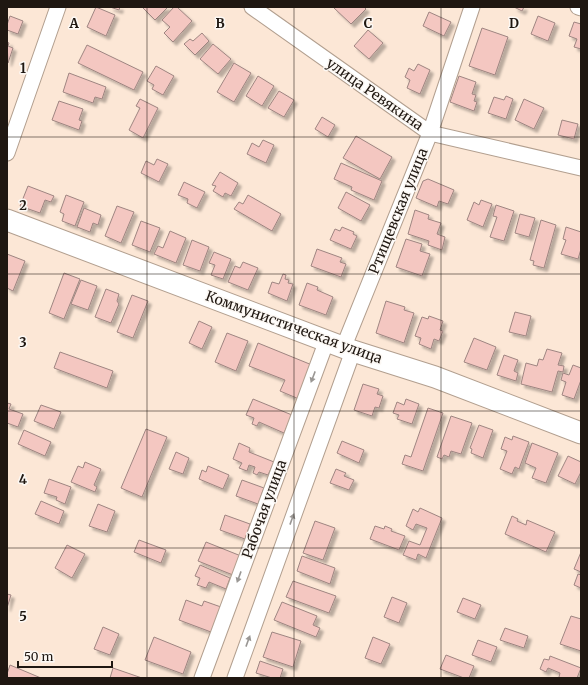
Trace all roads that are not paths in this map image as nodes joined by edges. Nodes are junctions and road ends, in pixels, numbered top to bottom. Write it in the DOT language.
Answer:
graph roads {
  1 [pos="58,7"];
  2 [pos="252,7"];
  3 [pos="472,7"];
  4 [pos="578,7"];
  5 [pos="581,8"];
  6 [pos="430,133"];
  7 [pos="7,153"];
  8 [pos="581,168"];
  9 [pos="7,220"];
  10 [pos="341,346"];
  11 [pos="581,433"];
  12 [pos="202,678"];
  13 [pos="235,678"];
  1 -- 7 [label="street"];
  2 -- 6 [label="street, улица Ревякина"];
  3 -- 6 [label="street, Ртищевская улица"];
  4 -- 5 [label="street"];
  6 -- 8 [label="street, улица Ревякина"];
  6 -- 10 [label="street, Ртищевская улица"];
  9 -- 10 [label="street, Коммунистическая улица"];
  10 -- 11 [label="street, Коммунистическая улица"];
  10 -- 12 [label="street, Рабочая улица, one-way"];
  13 -- 10 [label="street, one-way"];
}
